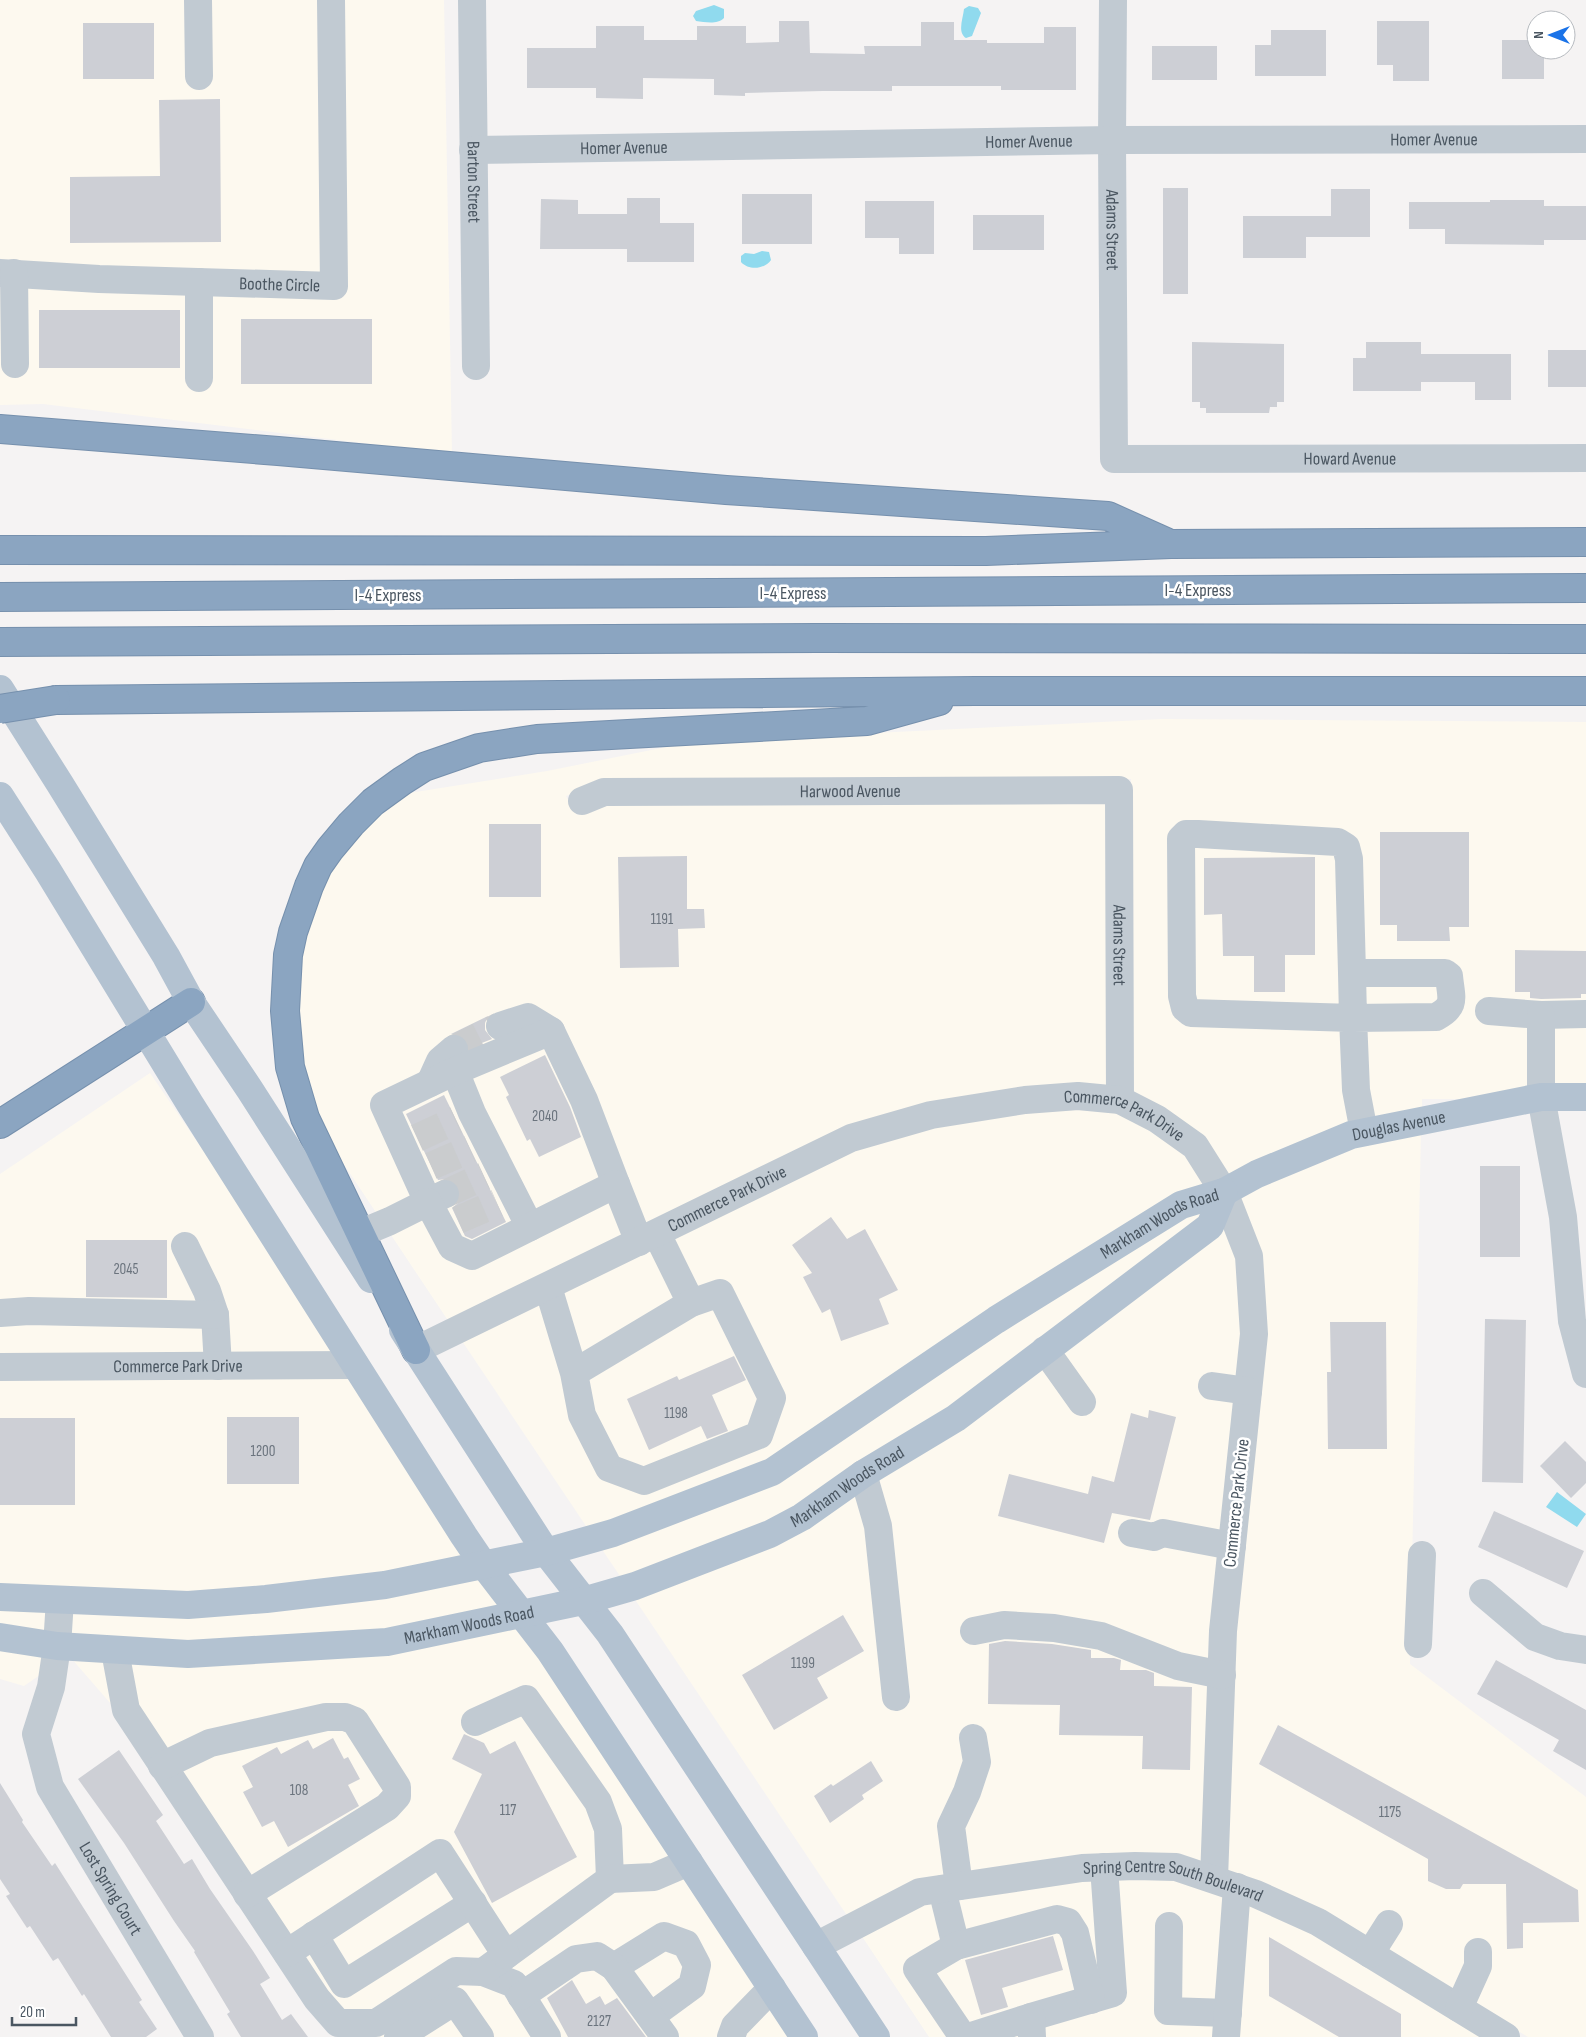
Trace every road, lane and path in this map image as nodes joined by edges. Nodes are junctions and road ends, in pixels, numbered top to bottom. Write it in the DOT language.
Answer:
graph roads {
  1 [pos="198,0"];
  2 [pos="331,0"];
  3 [pos="472,0"];
  4 [pos="1113,0"];
  5 [pos="199,76"];
  6 [pos="1586,139"];
  7 [pos="1112,140"];
  8 [pos="473,150"];
  9 [pos="7,273"];
  10 [pos="199,282"];
  11 [pos="15,364"];
  12 [pos="476,366"];
  13 [pos="199,378"];
  14 [pos="0,429"];
  15 [pos="1586,458"];
  16 [pos="1114,459"];
  17 [pos="1586,542"];
  18 [pos="1172,544"];
  19 [pos="0,550"];
  20 [pos="1586,588"];
  21 [pos="0,598"];
  22 [pos="1586,639"];
  23 [pos="11,642"];
  24 [pos="0,689"];
  25 [pos="975,691"];
  26 [pos="1586,691"];
  27 [pos="0,699"];
  28 [pos="56,700"];
  29 [pos="0,709"];
  30 [pos="1119,790"];
  31 [pos="0,796"];
  32 [pos="582,801"];
  33 [pos="1352,973"];
  34 [pos="191,1002"];
  35 [pos="1489,1011"];
  36 [pos="1586,1014"];
  37 [pos="1541,1015"];
  38 [pos="1354,1018"];
  39 [pos="500,1026"];
  40 [pos="145,1031"];
  41 [pos="551,1031"];
  42 [pos="455,1060"];
  43 [pos="1541,1097"];
  44 [pos="1586,1098"];
  45 [pos="1120,1100"];
  46 [pos="0,1124"];
  47 [pos="1364,1132"];
  48 [pos="616,1184"];
  49 [pos="1224,1192"];
  50 [pos="436,1198"];
  51 [pos="530,1227"];
  52 [pos="354,1236"];
  53 [pos="648,1238"];
  54 [pos="185,1246"];
  55 [pos="548,1287"];
  56 [pos="692,1303"];
  57 [pos="0,1313"];
  58 [pos="215,1315"];
  59 [pos="416,1350"];
  60 [pos="1045,1350"];
  61 [pos="355,1365"];
  62 [pos="218,1366"];
  63 [pos="0,1367"];
  64 [pos="574,1374"];
  65 [pos="1586,1374"];
  66 [pos="1212,1386"];
  67 [pos="1248,1391"];
  68 [pos="1082,1402"];
  69 [pos="863,1474"];
  70 [pos="1132,1533"];
  71 [pos="1232,1546"];
  72 [pos="546,1552"];
  73 [pos="1422,1555"];
  74 [pos="483,1564"];
  75 [pos="1483,1593"];
  76 [pos="0,1597"];
  77 [pos="60,1600"];
  78 [pos="583,1602"];
  79 [pos="521,1614"];
  80 [pos="974,1631"];
  81 [pos="0,1637"];
  82 [pos="1418,1644"];
  83 [pos="57,1646"];
  84 [pos="1586,1650"];
  85 [pos="115,1651"];
  86 [pos="1222,1674"];
  87 [pos="896,1697"];
  88 [pos="475,1722"];
  89 [pos="972,1738"];
  90 [pos="162,1766"];
  91 [pos="689,1862"];
  92 [pos="1104,1867"];
  93 [pos="610,1879"];
  94 [pos="1225,1883"];
  95 [pos="950,1887"];
  96 [pos="247,1894"];
  97 [pos="473,1904"];
  98 [pos="1389,1924"];
  99 [pos="1169,1926"];
  100 [pos="314,1936"];
  101 [pos="816,1946"];
  102 [pos="956,1946"];
  103 [pos="286,1953"];
  104 [pos="1370,1954"];
  105 [pos="506,1955"];
  106 [pos="1484,1961"];
  107 [pos="614,1967"];
  108 [pos="483,1972"];
  109 [pos="772,1988"];
  110 [pos="522,1996"];
  111 [pos="1091,2000"];
  112 [pos="1459,2008"];
  113 [pos="1227,2025"];
  114 [pos="658,2027"];
  115 [pos="1032,2027"];
  116 [pos="200,2037"];
  117 [pos="398,2037"];
  118 [pos="480,2037"];
  119 [pos="547,2037"];
  120 [pos="731,2037"];
  121 [pos="804,2037"];
  122 [pos="876,2037"];
  123 [pos="963,2037"];
  124 [pos="968,2037"];
  125 [pos="1506,2037"];
  1 -- 5 [label="street"];
  2 -- 10 [label="street, Boothe Circle"];
  3 -- 8 [label="street, Barton Street"];
  4 -- 7 [label="street, Adams Street"];
  6 -- 7 [label="street, Homer Avenue"];
  7 -- 8 [label="street, Homer Avenue"];
  7 -- 16 [label="street, Adams Street"];
  8 -- 12 [label="street, Barton Street"];
  9 -- 10 [label="street, Boothe Circle"];
  9 -- 11 [label="street"];
  10 -- 13 [label="street"];
  14 -- 18 [label="highway"];
  15 -- 16 [label="street, Howard Avenue"];
  17 -- 18 [label="highway"];
  18 -- 19 [label="highway"];
  20 -- 21 [label="highway, I-4 Express"];
  22 -- 23 [label="highway"];
  24 -- 34 [label="main road"];
  25 -- 26 [label="highway"];
  25 -- 28 [label="highway"];
  25 -- 52 [label="highway"];
  27 -- 28 [label="highway, bridge"];
  28 -- 29 [label="highway, bridge"];
  30 -- 32 [label="street, Harwood Avenue"];
  30 -- 45 [label="street, Adams Street"];
  31 -- 40 [label="main road"];
  33 -- 38 [label="street"];
  33 -- 38 [label="street"];
  33 -- 38 [label="street"];
  34 -- 40 [label="highway"];
  34 -- 52 [label="main road"];
  35 -- 37 [label="street"];
  36 -- 37 [label="street"];
  37 -- 43 [label="street"];
  38 -- 47 [label="street"];
  39 -- 41 [label="street"];
  40 -- 46 [label="highway"];
  40 -- 61 [label="main road"];
  41 -- 42 [label="street"];
  41 -- 48 [label="street"];
  42 -- 50 [label="street"];
  42 -- 51 [label="street"];
  43 -- 44 [label="main road, Douglas Avenue"];
  43 -- 47 [label="main road, Douglas Avenue"];
  43 -- 65 [label="street"];
  45 -- 49 [label="street, Commerce Park Drive"];
  45 -- 53 [label="street, Commerce Park Drive"];
  47 -- 49 [label="main road, Douglas Avenue"];
  48 -- 51 [label="street"];
  48 -- 53 [label="street"];
  49 -- 60 [label="main road, Markham Woods Road"];
  49 -- 67 [label="street, Commerce Park Drive"];
  49 -- 72 [label="main road, Markham Woods Road"];
  50 -- 51 [label="street"];
  50 -- 52 [label="street"];
  52 -- 59 [label="highway"];
  53 -- 55 [label="street, Commerce Park Drive"];
  53 -- 56 [label="street"];
  54 -- 58 [label="street"];
  55 -- 59 [label="street, Commerce Park Drive"];
  55 -- 64 [label="street"];
  56 -- 64 [label="street"];
  56 -- 64 [label="street"];
  57 -- 58 [label="street"];
  58 -- 62 [label="street"];
  59 -- 72 [label="main road"];
  60 -- 68 [label="street"];
  60 -- 69 [label="main road, Markham Woods Road"];
  61 -- 62 [label="street, Commerce Park Drive"];
  61 -- 74 [label="main road"];
  62 -- 63 [label="street, Commerce Park Drive"];
  66 -- 67 [label="street"];
  67 -- 71 [label="street, Commerce Park Drive"];
  69 -- 78 [label="main road, Markham Woods Road"];
  69 -- 87 [label="street"];
  70 -- 71 [label="street"];
  71 -- 86 [label="street, Commerce Park Drive"];
  72 -- 74 [label="main road, Markham Woods Road"];
  72 -- 78 [label="main road"];
  73 -- 82 [label="street"];
  74 -- 77 [label="main road, Markham Woods Road"];
  74 -- 79 [label="main road"];
  75 -- 84 [label="street"];
  76 -- 77 [label="main road, Markham Woods Road"];
  77 -- 83 [label="street"];
  78 -- 79 [label="main road, Markham Woods Road"];
  78 -- 101 [label="main road"];
  79 -- 85 [label="main road, Markham Woods Road"];
  79 -- 91 [label="main road"];
  80 -- 86 [label="street"];
  81 -- 83 [label="main road, Markham Woods Road"];
  83 -- 85 [label="main road, Markham Woods Road"];
  83 -- 116 [label="street, Lost Spring Court"];
  85 -- 90 [label="street"];
  86 -- 94 [label="street, Commerce Park Drive"];
  88 -- 93 [label="street"];
  89 -- 95 [label="street"];
  90 -- 96 [label="street"];
  90 -- 96 [label="street"];
  91 -- 93 [label="street"];
  91 -- 109 [label="main road"];
  92 -- 94 [label="street, Spring Centre South Boulevard"];
  92 -- 95 [label="street, Spring Centre South Boulevard"];
  92 -- 111 [label="street"];
  93 -- 105 [label="street"];
  94 -- 104 [label="street, Spring Centre South Boulevard"];
  94 -- 113 [label="street, Commerce Park Drive"];
  95 -- 101 [label="street, Spring Centre South Boulevard"];
  95 -- 102 [label="street"];
  96 -- 103 [label="street"];
  97 -- 100 [label="street"];
  97 -- 100 [label="street"];
  97 -- 105 [label="street"];
  98 -- 104 [label="street"];
  99 -- 113 [label="street"];
  100 -- 103 [label="street"];
  101 -- 122 [label="main road"];
  102 -- 111 [label="street"];
  102 -- 123 [label="street"];
  103 -- 108 [label="street"];
  104 -- 112 [label="street, Spring Centre South Boulevard"];
  105 -- 108 [label="street"];
  106 -- 112 [label="street"];
  107 -- 110 [label="street"];
  107 -- 114 [label="street"];
  107 -- 114 [label="street"];
  108 -- 110 [label="street"];
  109 -- 120 [label="street"];
  109 -- 121 [label="main road"];
  110 -- 119 [label="street"];
  111 -- 115 [label="street"];
  112 -- 125 [label="street, Spring Centre South Boulevard"];
  115 -- 124 [label="street"];
  117 -- 118 [label="street"];
}
